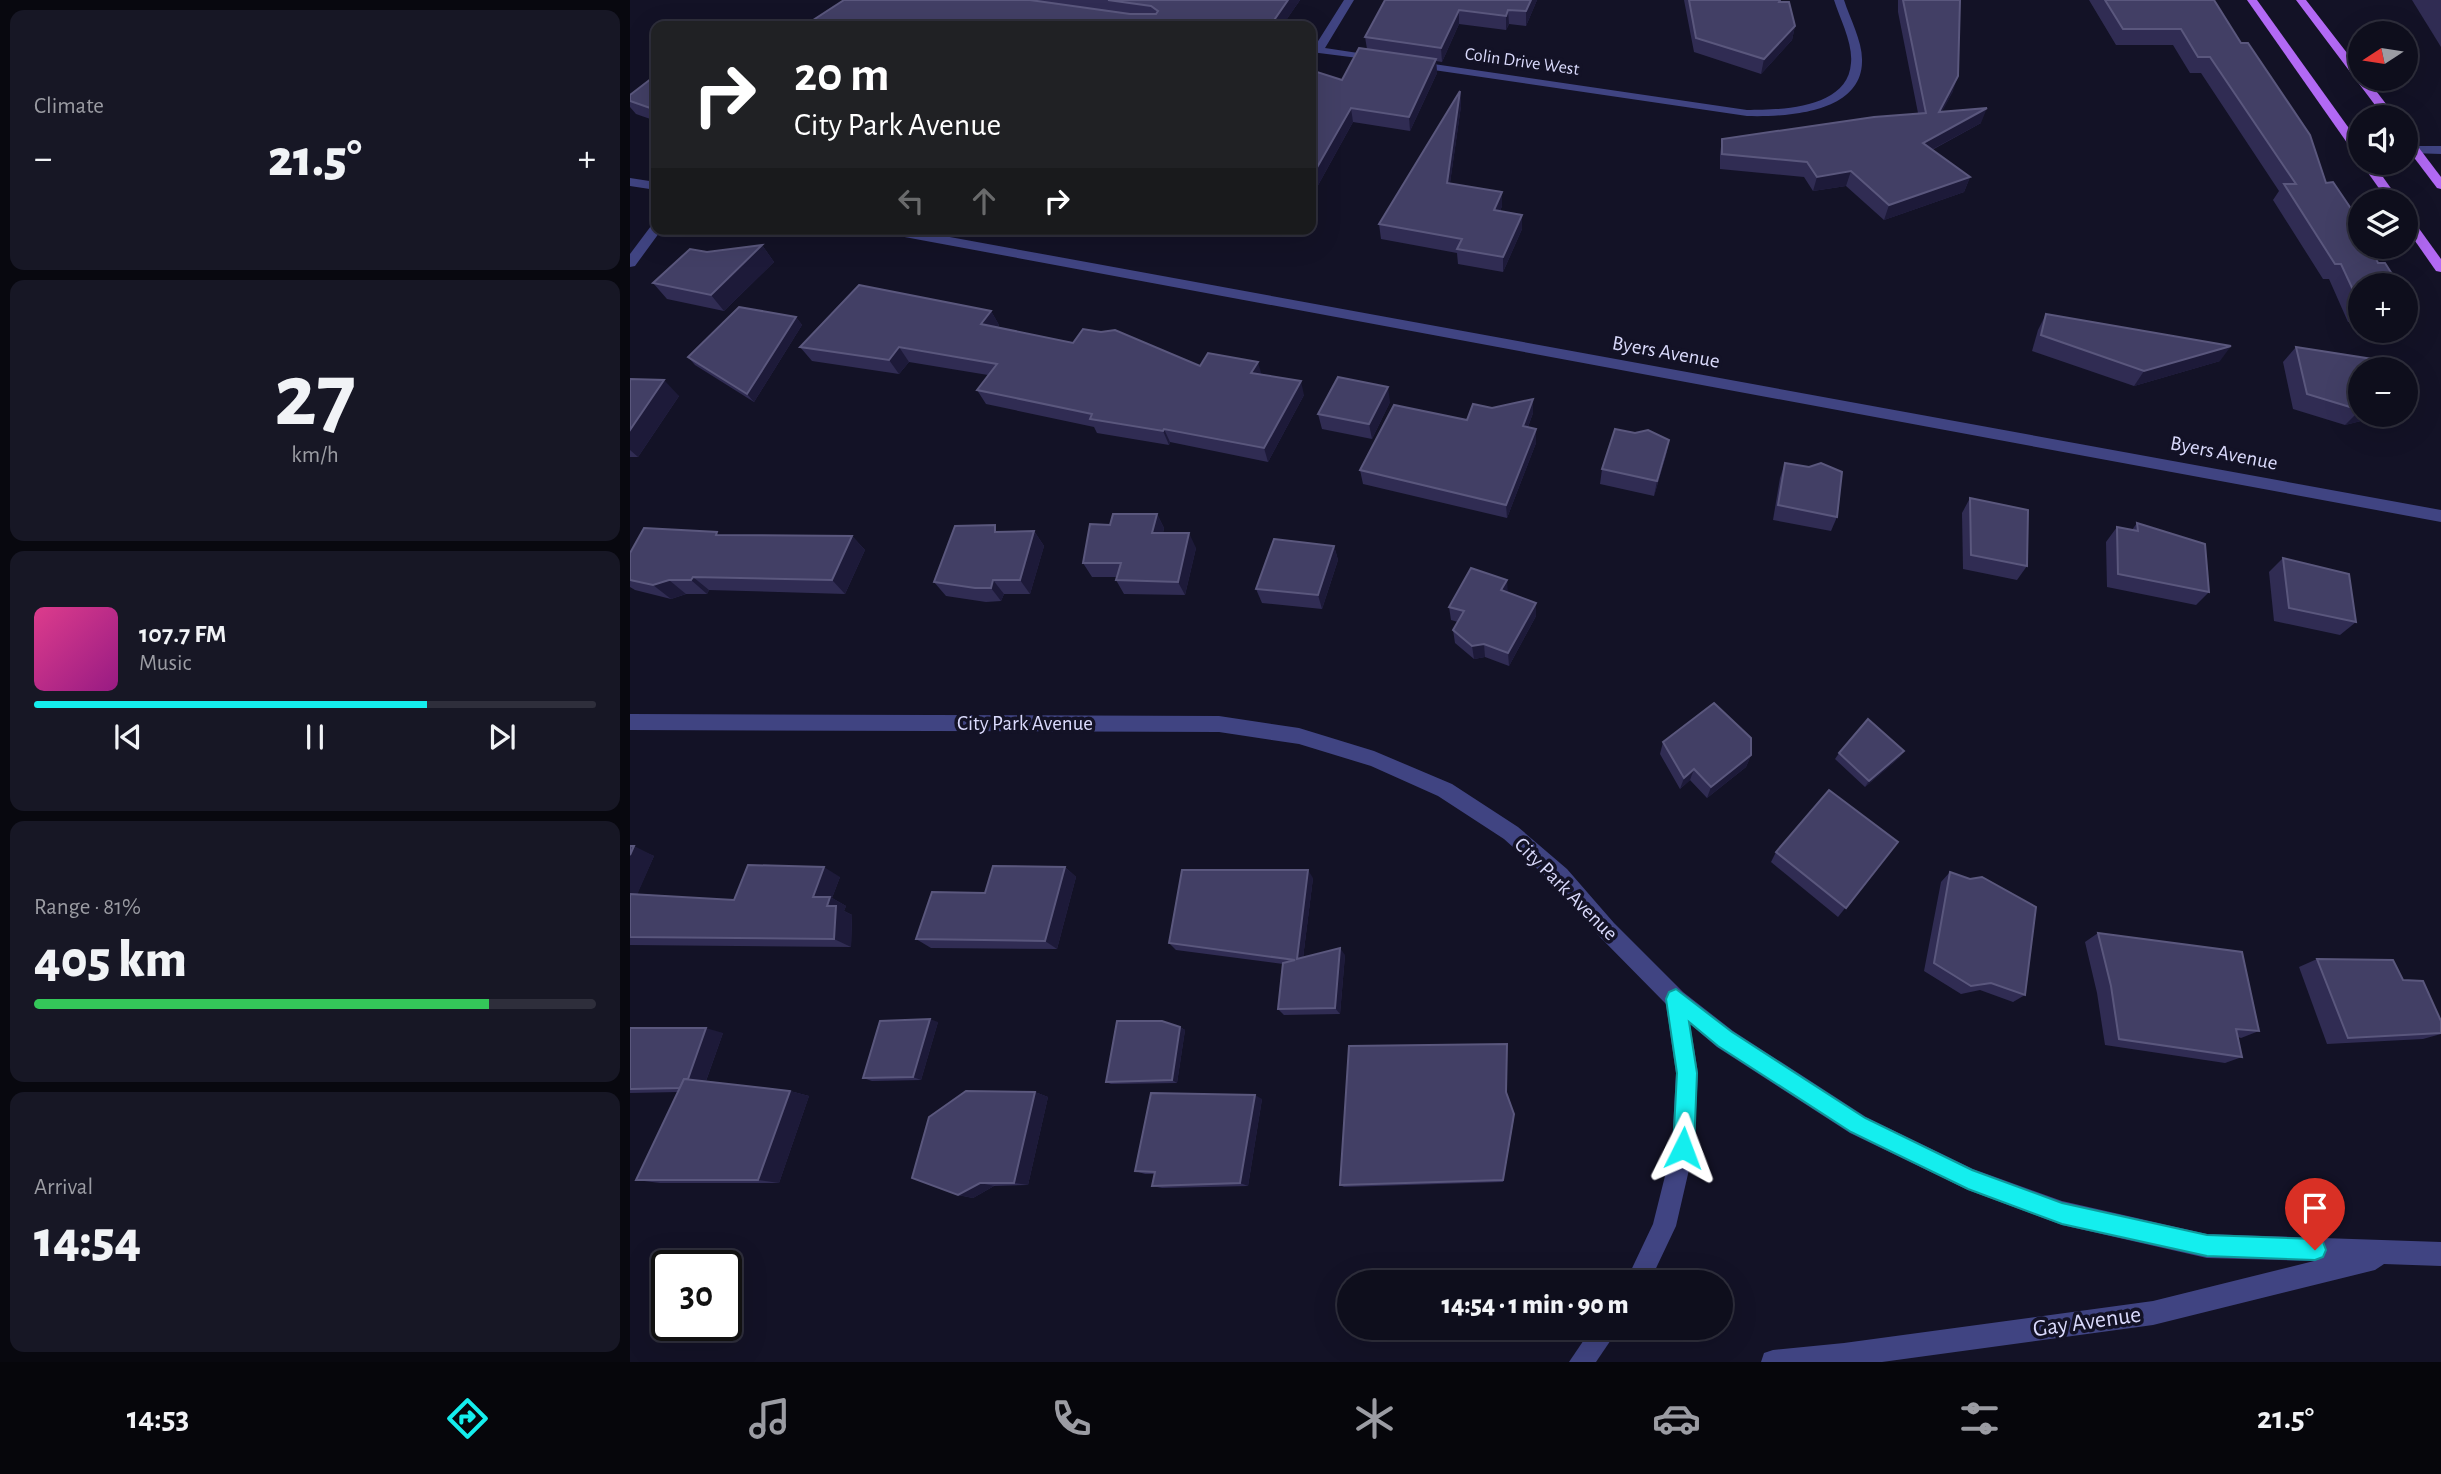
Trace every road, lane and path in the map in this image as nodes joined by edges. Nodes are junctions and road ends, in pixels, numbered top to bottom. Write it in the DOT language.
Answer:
graph roads {
  1 [pos="1349,0"];
  2 [pos="1839,0"];
  3 [pos="2252,0"];
  4 [pos="2301,0"];
  5 [pos="1316,47"];
  6 [pos="1316,50"];
  7 [pos="1386,60"];
  8 [pos="1400,62"];
  9 [pos="2348,62"];
  10 [pos="2370,91"];
  11 [pos="2381,105"];
  12 [pos="2348,136"];
  13 [pos="2418,150"];
  14 [pos="2441,150"];
  15 [pos="2418,154"];
  16 [pos="630,181"];
  17 [pos="2441,185"];
  18 [pos="651,186"];
  19 [pos="651,235"];
  20 [pos="916,235"];
  21 [pos="2418,236"];
  22 [pos="630,263"];
  23 [pos="2441,268"];
  24 [pos="2441,516"];
  25 [pos="630,722"];
  26 [pos="1676,999"];
  27 [pos="2396,1252"];
  28 [pos="2441,1254"];
  29 [pos="1643,1270"];
  30 [pos="1598,1340"];
  31 [pos="1581,1362"];
  32 [pos="1773,1362"];
  1 -- 5 [label="street"];
  2 -- 8 [label="street, Colin Drive West"];
  3 -- 12 [label="main road"];
  4 -- 9 [label="main road"];
  6 -- 7 [label="street"];
  10 -- 11 [label="main road"];
  13 -- 14 [label="street"];
  15 -- 17 [label="main road"];
  16 -- 18 [label="street"];
  19 -- 22 [label="street"];
  20 -- 24 [label="street, Byers Avenue"];
  21 -- 23 [label="main road"];
  25 -- 26 [label="street, City Park Avenue"];
  26 -- 27 [label="street, City Park Avenue"];
  26 -- 29 [label="street"];
  27 -- 28 [label="street, City Park Avenue"];
  27 -- 32 [label="street, Gay Avenue"];
  30 -- 31 [label="street"];
}
